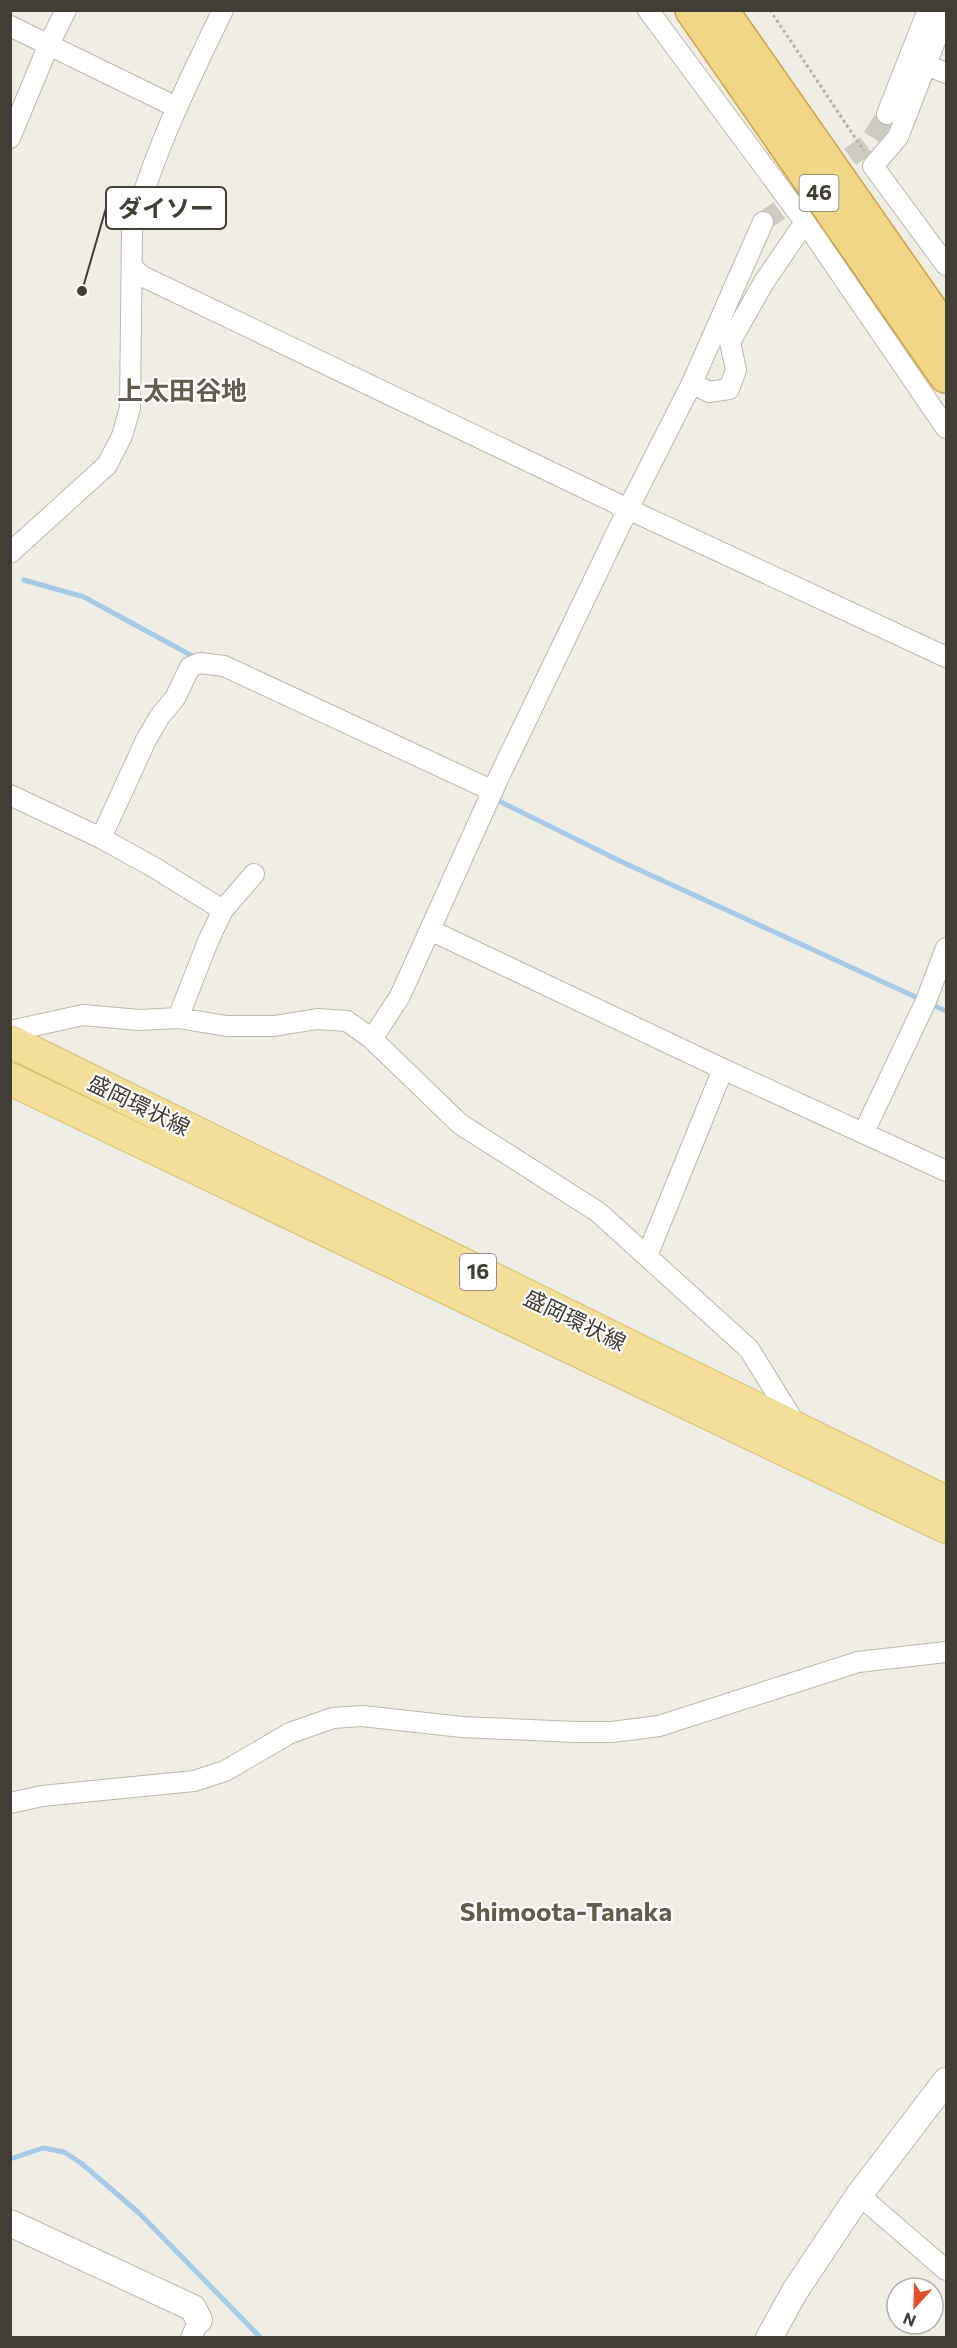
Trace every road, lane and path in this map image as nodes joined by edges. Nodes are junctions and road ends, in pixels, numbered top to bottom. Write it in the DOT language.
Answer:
graph roads {
  1 [pos="66,10"];
  2 [pos="224,10"];
  3 [pos="648,10"];
  4 [pos="692,10"];
  5 [pos="721,10"];
  6 [pos="770,10"];
  7 [pos="928,10"];
  8 [pos="946,13"];
  9 [pos="10,26"];
  10 [pos="49,44"];
  11 [pos="926,65"];
  12 [pos="946,73"];
  13 [pos="176,107"];
  14 [pos="886,114"];
  15 [pos="10,138"];
  16 [pos="873,166"];
  17 [pos="764,222"];
  18 [pos="806,222"];
  19 [pos="946,265"];
  20 [pos="132,267"];
  21 [pos="946,332"];
  22 [pos="946,376"];
  23 [pos="692,383"];
  24 [pos="946,428"];
  25 [pos="628,509"];
  26 [pos="10,553"];
  27 [pos="946,657"];
  28 [pos="493,791"];
  29 [pos="10,795"];
  30 [pos="101,838"];
  31 [pos="254,874"];
  32 [pos="223,910"];
  33 [pos="430,930"];
  34 [pos="946,948"];
  35 [pos="178,1018"];
  36 [pos="10,1031"];
  37 [pos="372,1039"];
  38 [pos="10,1041"];
  39 [pos="723,1069"];
  40 [pos="10,1079"];
  41 [pos="864,1132"];
  42 [pos="946,1171"];
  43 [pos="646,1256"];
  44 [pos="800,1430"];
  45 [pos="946,1502"];
  46 [pos="946,1527"];
  47 [pos="946,1652"];
  48 [pos="10,1803"];
  49 [pos="946,2080"];
  50 [pos="859,2195"];
  51 [pos="10,2223"];
  52 [pos="946,2270"];
  53 [pos="195,2329"];
  54 [pos="769,2337"];
  1 -- 10 [label="street"];
  2 -- 13 [label="street"];
  3 -- 18 [label="street"];
  4 -- 22 [label="highway, 46"];
  5 -- 21 [label="highway, 46"];
  6 -- 16 [label="path"];
  7 -- 14 [label="street"];
  8 -- 11 [label="street"];
  9 -- 10 [label="street"];
  10 -- 13 [label="street"];
  10 -- 15 [label="street"];
  11 -- 12 [label="street"];
  11 -- 16 [label="street"];
  13 -- 20 [label="street"];
  16 -- 19 [label="street"];
  17 -- 23 [label="street"];
  18 -- 23 [label="street"];
  18 -- 24 [label="street"];
  20 -- 25 [label="street"];
  20 -- 26 [label="street"];
  23 -- 25 [label="street"];
  25 -- 27 [label="street"];
  25 -- 28 [label="street"];
  28 -- 30 [label="street"];
  28 -- 33 [label="street"];
  29 -- 30 [label="street"];
  30 -- 32 [label="street"];
  31 -- 32 [label="street"];
  32 -- 35 [label="street"];
  33 -- 37 [label="street"];
  33 -- 39 [label="street"];
  34 -- 41 [label="street"];
  35 -- 36 [label="street"];
  35 -- 37 [label="street"];
  37 -- 43 [label="street"];
  38 -- 44 [label="main road, 盛岡環状線 / 16"];
  39 -- 41 [label="street"];
  39 -- 43 [label="street"];
  40 -- 46 [label="main road, 盛岡環状線 / 16"];
  41 -- 42 [label="street"];
  43 -- 44 [label="street"];
  44 -- 45 [label="main road, 盛岡環状線 / 16"];
  47 -- 48 [label="street"];
  49 -- 50 [label="street"];
  50 -- 52 [label="street"];
  50 -- 54 [label="street"];
  51 -- 53 [label="street"];
}
